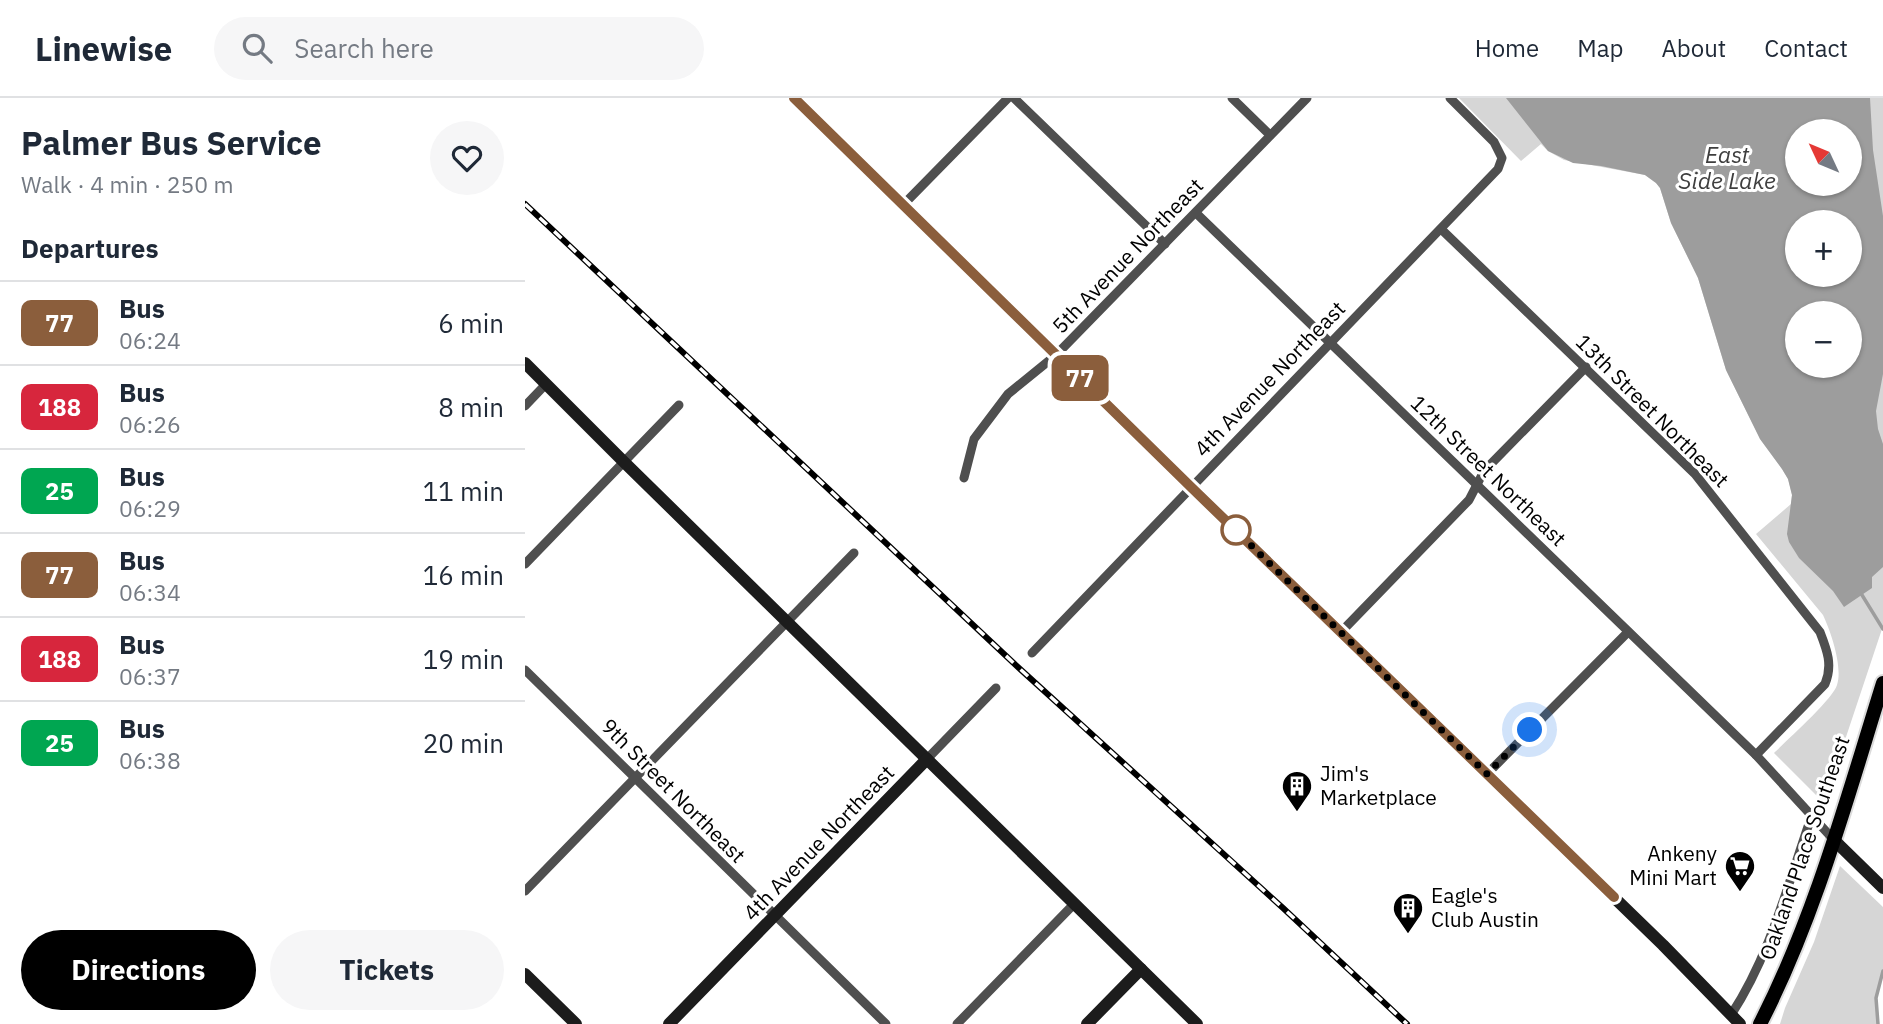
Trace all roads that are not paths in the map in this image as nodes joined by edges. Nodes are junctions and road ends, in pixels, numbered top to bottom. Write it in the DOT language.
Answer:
graph roads {
  1 [pos="794,98"];
  2 [pos="1008,98"];
  3 [pos="1014,98"];
  4 [pos="1232,98"];
  5 [pos="1307,98"];
  6 [pos="1450,98"];
  7 [pos="1270,135"];
  8 [pos="903,205"];
  9 [pos="1196,213"];
  10 [pos="1441,229"];
  11 [pos="1165,244"];
  12 [pos="1331,344"];
  13 [pos="1056,355"];
  14 [pos="525,363"];
  15 [pos="1585,367"];
  16 [pos="546,384"];
  17 [pos="525,405"];
  18 [pos="679,405"];
  19 [pos="624,462"];
  20 [pos="964,478"];
  21 [pos="1478,486"];
  22 [pos="1192,488"];
  23 [pos="854,552"];
  24 [pos="525,565"];
  25 [pos="787,621"];
  26 [pos="1341,632"];
  27 [pos="1628,632"];
  28 [pos="1032,653"];
  29 [pos="525,670"];
  30 [pos="1882,685"];
  31 [pos="996,688"];
  32 [pos="1756,755"];
  33 [pos="927,760"];
  34 [pos="1487,774"];
  35 [pos="634,778"];
  36 [pos="1812,815"];
  37 [pos="1833,839"];
  38 [pos="1878,884"];
  39 [pos="525,891"];
  40 [pos="1074,904"];
  41 [pos="775,916"];
  42 [pos="1141,969"];
  43 [pos="525,974"];
  44 [pos="1736,1020"];
  45 [pos="576,1024"];
  46 [pos="669,1024"];
  47 [pos="886,1024"];
  48 [pos="957,1024"];
  49 [pos="1087,1024"];
  50 [pos="1197,1024"];
  51 [pos="1760,1024"];
  1 -- 8 [label="street"];
  2 -- 8 [label="street"];
  3 -- 11 [label="street"];
  4 -- 7 [label="street"];
  5 -- 7 [label="street, 5th Avenue Northeast"];
  6 -- 10 [label="street, 4th Avenue Northeast"];
  7 -- 9 [label="street, 5th Avenue Northeast"];
  8 -- 13 [label="street"];
  9 -- 11 [label="street, 5th Avenue Northeast"];
  9 -- 12 [label="street, 12th Street Northeast"];
  10 -- 12 [label="street, 4th Avenue Northeast"];
  10 -- 15 [label="street, 13th Street Northeast"];
  11 -- 13 [label="street, 5th Avenue Northeast"];
  12 -- 21 [label="street, 12th Street Northeast"];
  12 -- 22 [label="street, 4th Avenue Northeast"];
  13 -- 20 [label="street, 5th Avenue Northeast"];
  13 -- 22 [label="street"];
  14 -- 16 [label="street"];
  15 -- 21 [label="street"];
  15 -- 32 [label="street, 13th Street Northeast"];
  16 -- 17 [label="street"];
  16 -- 19 [label="street"];
  18 -- 19 [label="street"];
  19 -- 24 [label="street"];
  19 -- 25 [label="street"];
  21 -- 26 [label="street"];
  21 -- 27 [label="street, 12th Street Northeast"];
  22 -- 26 [label="street"];
  22 -- 28 [label="street, 4th Avenue Northeast"];
  23 -- 25 [label="street"];
  25 -- 33 [label="street"];
  25 -- 35 [label="street"];
  26 -- 34 [label="street"];
  27 -- 32 [label="street, 12th Street Northeast"];
  27 -- 34 [label="street"];
  29 -- 35 [label="street, 9th Street Northeast"];
  30 -- 37 [label="main road, Oakland Place Southeast"];
  31 -- 33 [label="street, 4th Avenue Northeast"];
  32 -- 36 [label="street, 12th Street Northeast"];
  33 -- 40 [label="street"];
  33 -- 41 [label="street, 4th Avenue Northeast"];
  34 -- 44 [label="street"];
  35 -- 39 [label="street"];
  35 -- 41 [label="street, 9th Street Northeast"];
  36 -- 37 [label="street, 12th Street Northeast"];
  36 -- 44 [label="street"];
  37 -- 38 [label="street"];
  37 -- 51 [label="main road, Oakland Place Southeast"];
  40 -- 42 [label="street"];
  40 -- 48 [label="street"];
  41 -- 46 [label="street, 4th Avenue Northeast"];
  41 -- 47 [label="street, 9th Street Northeast"];
  42 -- 49 [label="street"];
  42 -- 50 [label="street"];
  43 -- 45 [label="street"];
}
